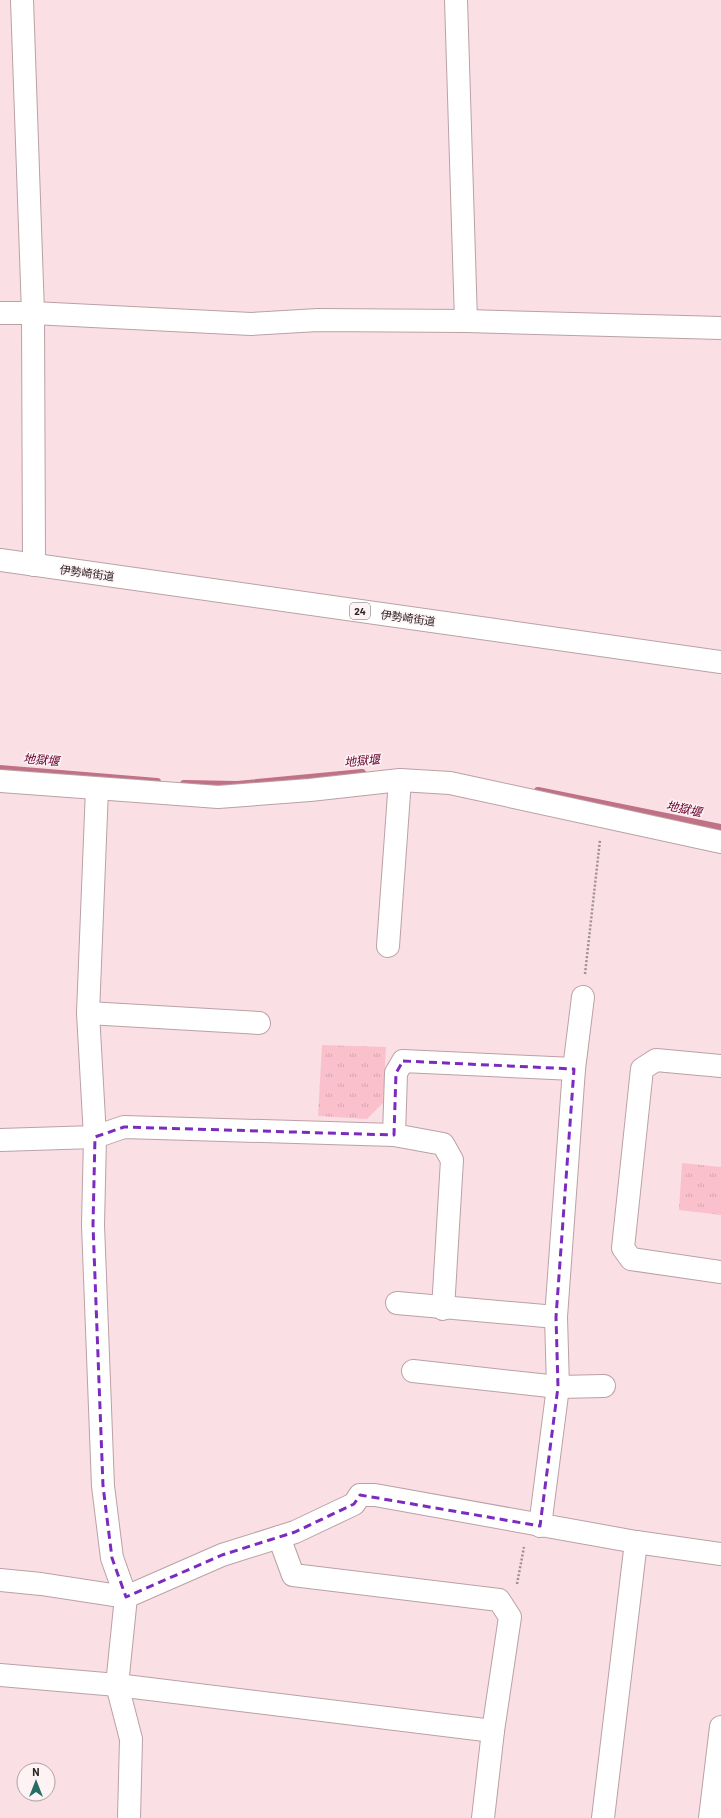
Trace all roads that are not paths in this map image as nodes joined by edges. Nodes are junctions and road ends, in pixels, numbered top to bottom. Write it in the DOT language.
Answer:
graph roads {
  1 [pos="22,0"];
  2 [pos="456,0"];
  3 [pos="0,313"];
  4 [pos="33,313"];
  5 [pos="466,321"];
  6 [pos="721,328"];
  7 [pos="0,560"];
  8 [pos="34,565"];
  9 [pos="721,662"];
  10 [pos="400,780"];
  11 [pos="0,781"];
  12 [pos="96,790"];
  13 [pos="721,842"];
  14 [pos="388,946"];
  15 [pos="583,997"];
  16 [pos="88,1013"];
  17 [pos="258,1023"];
  18 [pos="721,1066"];
  19 [pos="574,1069"];
  20 [pos="394,1135"];
  21 [pos="95,1137"];
  22 [pos="0,1140"];
  23 [pos="721,1272"];
  24 [pos="397,1303"];
  25 [pos="443,1309"];
  26 [pos="556,1317"];
  27 [pos="413,1371"];
  28 [pos="604,1386"];
  29 [pos="558,1387"];
  30 [pos="534,1524"];
  31 [pos="279,1537"];
  32 [pos="636,1542"];
  33 [pos="721,1554"];
  34 [pos="0,1580"];
  35 [pos="126,1597"];
  36 [pos="0,1675"];
  37 [pos="117,1685"];
  38 [pos="721,1727"];
  39 [pos="493,1731"];
  40 [pos="128,1818"];
  41 [pos="483,1818"];
  42 [pos="603,1818"];
  43 [pos="710,1818"];
  1 -- 4 [label="street"];
  2 -- 5 [label="street"];
  3 -- 4 [label="street"];
  4 -- 5 [label="street"];
  4 -- 8 [label="street"];
  5 -- 6 [label="street"];
  7 -- 8 [label="street, 伊勢崎街道 / 24"];
  8 -- 9 [label="street, 伊勢崎街道 / 24"];
  10 -- 12 [label="street"];
  10 -- 13 [label="street"];
  10 -- 14 [label="street"];
  11 -- 12 [label="street"];
  12 -- 16 [label="street"];
  15 -- 19 [label="street"];
  16 -- 17 [label="street"];
  16 -- 21 [label="street"];
  18 -- 23 [label="street"];
  19 -- 20 [label="street"];
  19 -- 26 [label="street"];
  20 -- 21 [label="street"];
  20 -- 25 [label="street"];
  21 -- 22 [label="street"];
  21 -- 35 [label="street"];
  24 -- 25 [label="street"];
  25 -- 26 [label="street"];
  26 -- 29 [label="street"];
  27 -- 29 [label="street"];
  28 -- 29 [label="street"];
  29 -- 30 [label="street"];
  30 -- 31 [label="street"];
  30 -- 32 [label="street"];
  31 -- 35 [label="street"];
  31 -- 39 [label="street"];
  32 -- 33 [label="street"];
  32 -- 42 [label="street"];
  34 -- 35 [label="street"];
  35 -- 37 [label="street"];
  36 -- 37 [label="street"];
  37 -- 39 [label="street"];
  37 -- 40 [label="street"];
  38 -- 43 [label="street"];
  39 -- 41 [label="street"];
}
